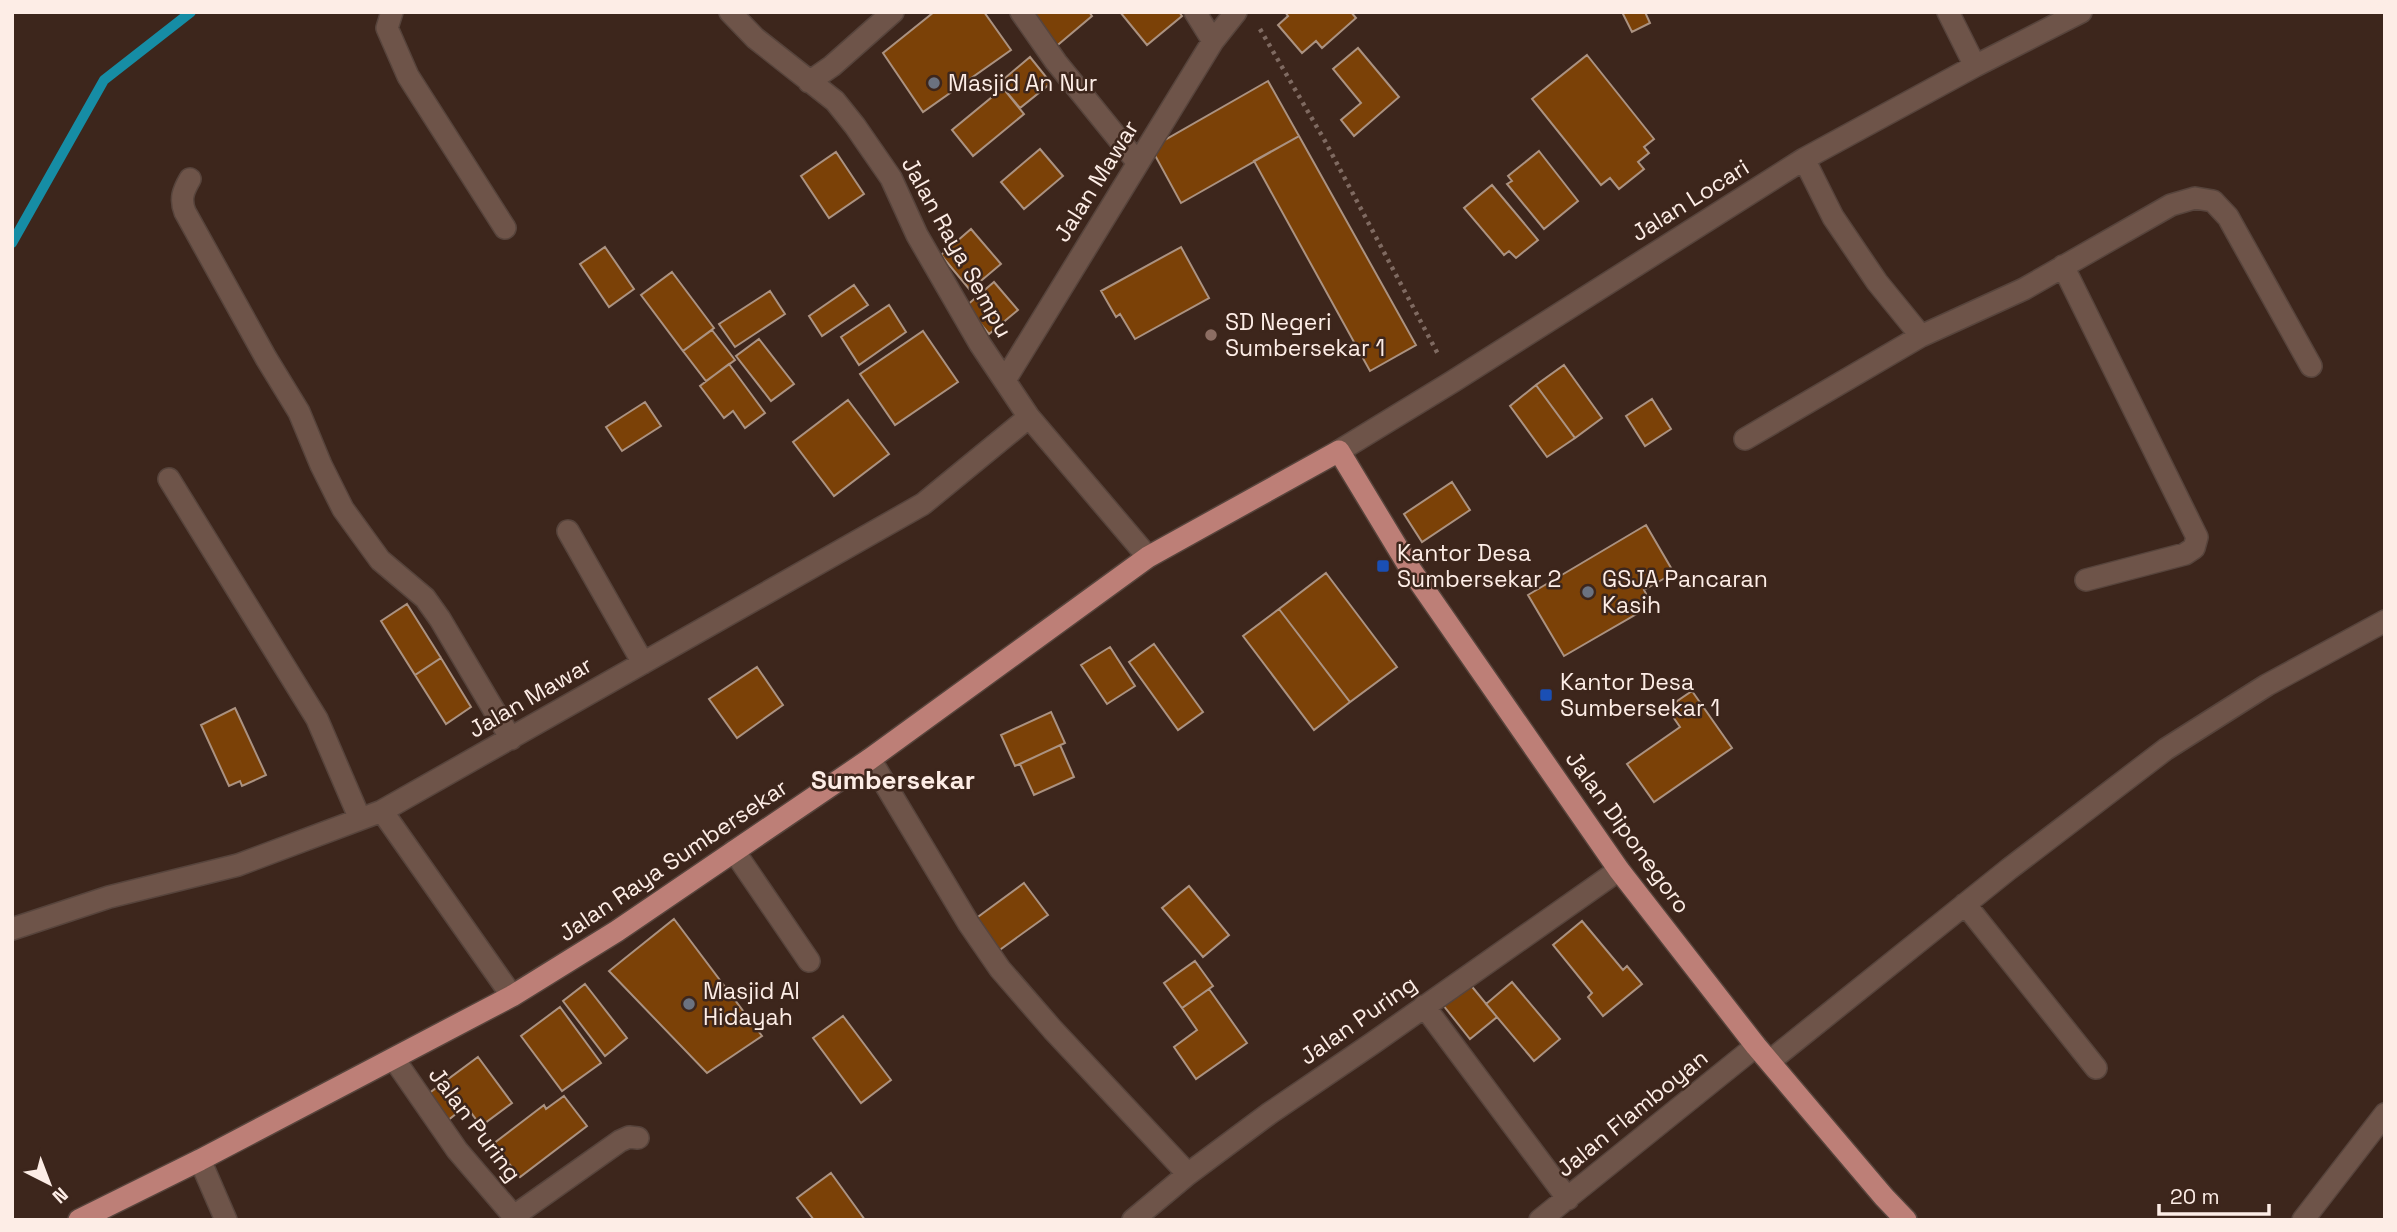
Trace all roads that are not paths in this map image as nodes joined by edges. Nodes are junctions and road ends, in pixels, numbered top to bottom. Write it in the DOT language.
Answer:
graph roads {
  1 [pos="392,12"];
  2 [pos="730,12"];
  3 [pos="893,12"];
  4 [pos="1021,12"];
  5 [pos="1195,12"];
  6 [pos="1236,12"];
  7 [pos="1948,12"];
  8 [pos="2066,16"];
  9 [pos="1213,41"];
  10 [pos="1975,66"];
  11 [pos="809,82"];
  12 [pos="1804,159"];
  13 [pos="1138,163"];
  14 [pos="190,179"];
  15 [pos="505,228"];
  16 [pos="2063,266"];
  17 [pos="1921,336"];
  18 [pos="2311,366"];
  19 [pos="1005,380"];
  20 [pos="1029,417"];
  21 [pos="1745,439"];
  22 [pos="1339,451"];
  23 [pos="169,479"];
  24 [pos="568,531"];
  25 [pos="1149,557"];
  26 [pos="2086,580"];
  27 [pos="2385,621"];
  28 [pos="643,663"];
  29 [pos="511,739"];
  30 [pos="870,760"];
  31 [pos="382,811"];
  32 [pos="360,819"];
  33 [pos="734,851"];
  34 [pos="1619,870"];
  35 [pos="1965,904"];
  36 [pos="12,929"];
  37 [pos="809,961"];
  38 [pos="512,996"];
  39 [pos="1424,1006"];
  40 [pos="1763,1054"];
  41 [pos="394,1059"];
  42 [pos="2096,1068"];
  43 [pos="2385,1114"];
  44 [pos="638,1139"];
  45 [pos="200,1160"];
  46 [pos="1188,1174"];
  47 [pos="1568,1199"];
  48 [pos="515,1218"];
  49 [pos="79,1220"];
  50 [pos="226,1220"];
  51 [pos="1133,1220"];
  52 [pos="1540,1220"];
  53 [pos="1906,1220"];
  54 [pos="2303,1220"];
  1 -- 15 [label="street"];
  2 -- 11 [label="street, Jalan Raya Sempu"];
  3 -- 11 [label="street"];
  4 -- 13 [label="street"];
  5 -- 9 [label="street"];
  6 -- 9 [label="street, Jalan Mawar"];
  7 -- 10 [label="street"];
  8 -- 10 [label="street, Jalan Locari"];
  9 -- 13 [label="street, Jalan Mawar"];
  10 -- 12 [label="street, Jalan Locari"];
  11 -- 19 [label="street, Jalan Raya Sempu"];
  12 -- 17 [label="street"];
  12 -- 22 [label="street, Jalan Locari"];
  13 -- 19 [label="street, Jalan Mawar"];
  14 -- 29 [label="street"];
  16 -- 17 [label="street"];
  16 -- 18 [label="street"];
  16 -- 26 [label="street"];
  17 -- 21 [label="street"];
  19 -- 20 [label="street, Jalan Raya Sempu"];
  20 -- 25 [label="street, Jalan Raya Sempu"];
  20 -- 28 [label="street, Jalan Mawar"];
  22 -- 25 [label="main road, Jalan Raya Sumbersekar"];
  22 -- 34 [label="main road, Jalan Diponegoro"];
  23 -- 32 [label="street"];
  24 -- 28 [label="street"];
  25 -- 30 [label="main road, Jalan Raya Sumbersekar"];
  27 -- 35 [label="street, Jalan Flamboyan"];
  28 -- 29 [label="street, Jalan Mawar"];
  29 -- 31 [label="street, Jalan Mawar"];
  30 -- 33 [label="main road, Jalan Raya Sumbersekar"];
  30 -- 46 [label="street"];
  31 -- 32 [label="street, Jalan Mawar"];
  31 -- 38 [label="street"];
  32 -- 36 [label="street, Jalan Mawar"];
  33 -- 37 [label="street"];
  33 -- 38 [label="main road, Jalan Raya Sumbersekar"];
  34 -- 39 [label="street, Jalan Puring"];
  34 -- 40 [label="main road, Jalan Diponegoro"];
  35 -- 40 [label="street, Jalan Flamboyan"];
  35 -- 42 [label="street"];
  38 -- 41 [label="main road, Jalan Raya Sumbersekar"];
  39 -- 46 [label="street, Jalan Puring"];
  39 -- 47 [label="street"];
  40 -- 47 [label="street, Jalan Flamboyan"];
  40 -- 53 [label="main road, Jalan Diponegoro"];
  41 -- 45 [label="main road, Jalan Raya Sumbersekar"];
  41 -- 48 [label="street, Jalan Puring"];
  43 -- 54 [label="street"];
  44 -- 48 [label="street"];
  45 -- 49 [label="main road, Jalan Raya Sumbersekar"];
  45 -- 50 [label="street"];
  46 -- 51 [label="street, Jalan Puring"];
  47 -- 52 [label="street, Jalan Flamboyan"];
}
